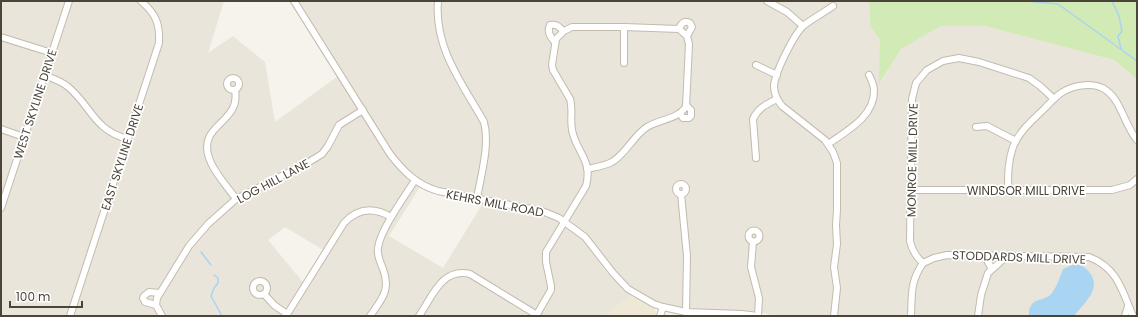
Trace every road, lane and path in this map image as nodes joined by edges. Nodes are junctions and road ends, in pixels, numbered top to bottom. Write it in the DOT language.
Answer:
graph roads {
  1 [pos="69,1"];
  2 [pos="141,1"];
  3 [pos="438,1"];
  4 [pos="767,1"];
  5 [pos="297,2"];
  6 [pos="833,6"];
  7 [pos="624,26"];
  8 [pos="803,26"];
  9 [pos="563,31"];
  10 [pos="1,37"];
  11 [pos="555,42"];
  12 [pos="52,53"];
  13 [pos="624,63"];
  14 [pos="756,65"];
  15 [pos="44,75"];
  16 [pos="777,75"];
  17 [pos="869,75"];
  18 [pos="235,90"];
  19 [pos="1054,99"];
  20 [pos="777,100"];
  21 [pos="686,105"];
  22 [pos="363,110"];
  23 [pos="680,114"];
  24 [pos="976,127"];
  25 [pos="1,129"];
  26 [pos="24,137"];
  27 [pos="128,139"];
  28 [pos="1137,140"];
  29 [pos="1016,141"];
  30 [pos="828,144"];
  31 [pos="756,158"];
  32 [pos="587,168"];
  33 [pos="1137,179"];
  34 [pos="415,180"];
  35 [pos="912,190"];
  36 [pos="1008,190"];
  37 [pos="681,194"];
  38 [pos="477,198"];
  39 [pos="236,199"];
  40 [pos="1,208"];
  41 [pos="391,217"];
  42 [pos="564,221"];
  43 [pos="753,242"];
  44 [pos="984,255"];
  45 [pos="1008,255"];
  46 [pos="923,263"];
  47 [pos="992,269"];
  48 [pos="160,293"];
  49 [pos="264,294"];
  50 [pos="156,305"];
  51 [pos="663,307"];
  52 [pos="1137,307"];
  53 [pos="1131,311"];
  54 [pos="686,312"];
  55 [pos="287,315"];
  56 [pos="536,315"];
  57 [pos="742,315"];
  58 [pos="70,316"];
  59 [pos="162,316"];
  60 [pos="370,316"];
  61 [pos="419,316"];
  62 [pos="660,316"];
  63 [pos="758,316"];
  64 [pos="834,316"];
  65 [pos="911,316"];
  66 [pos="978,316"];
  67 [pos="1125,316"];
  1 -- 12 [label="street, WEST SKYLINE DRIVE"];
  2 -- 27 [label="street, EAST SKYLINE DRIVE"];
  3 -- 38 [label="street"];
  4 -- 8 [label="street"];
  5 -- 22 [label="street, KEHRS MILL ROAD"];
  6 -- 8 [label="street"];
  7 -- 9 [label="street"];
  7 -- 13 [label="street"];
  7 -- 21 [label="street"];
  8 -- 16 [label="street"];
  9 -- 11 [label="street"];
  9 -- 11 [label="street"];
  10 -- 12 [label="street"];
  11 -- 32 [label="street"];
  12 -- 15 [label="street, WEST SKYLINE DRIVE"];
  14 -- 16 [label="street"];
  15 -- 26 [label="street, WEST SKYLINE DRIVE"];
  15 -- 27 [label="street"];
  16 -- 20 [label="street"];
  17 -- 30 [label="street"];
  18 -- 39 [label="street"];
  19 -- 28 [label="street"];
  19 -- 29 [label="street"];
  19 -- 35 [label="street, MONROE MILL DRIVE"];
  20 -- 30 [label="street"];
  20 -- 31 [label="street"];
  21 -- 23 [label="street"];
  21 -- 23 [label="street"];
  22 -- 34 [label="street, KEHRS MILL ROAD"];
  22 -- 39 [label="street, LOG HILL LANE"];
  23 -- 32 [label="street"];
  24 -- 29 [label="street"];
  25 -- 26 [label="street"];
  26 -- 40 [label="street, WEST SKYLINE DRIVE"];
  27 -- 58 [label="street, EAST SKYLINE DRIVE"];
  29 -- 36 [label="street"];
  30 -- 64 [label="street"];
  32 -- 42 [label="street"];
  33 -- 36 [label="street, WINDSOR MILL DRIVE"];
  34 -- 38 [label="street, KEHRS MILL ROAD"];
  34 -- 41 [label="street"];
  35 -- 36 [label="street, WINDSOR MILL DRIVE"];
  35 -- 46 [label="street, MONROE MILL DRIVE"];
  37 -- 54 [label="street"];
  38 -- 42 [label="street, KEHRS MILL ROAD"];
  39 -- 48 [label="street, LOG HILL LANE"];
  41 -- 55 [label="street"];
  41 -- 60 [label="street"];
  42 -- 51 [label="street, KEHRS MILL ROAD"];
  42 -- 56 [label="street"];
  43 -- 63 [label="street"];
  44 -- 45 [label="street, STODDARDS MILL DRIVE"];
  44 -- 46 [label="street, STODDARDS MILL DRIVE"];
  44 -- 47 [label="street"];
  45 -- 47 [label="street"];
  45 -- 53 [label="street, STODDARDS MILL DRIVE"];
  46 -- 65 [label="street"];
  47 -- 66 [label="street"];
  48 -- 50 [label="street, LOG HILL LANE"];
  48 -- 50 [label="street"];
  49 -- 55 [label="street"];
  50 -- 59 [label="street"];
  51 -- 54 [label="street, KEHRS MILL ROAD"];
  51 -- 62 [label="street"];
  52 -- 53 [label="street"];
  53 -- 67 [label="street"];
  54 -- 57 [label="street, KEHRS MILL ROAD"];
  56 -- 61 [label="street"];
  57 -- 63 [label="street, KEHRS MILL ROAD"];
}
